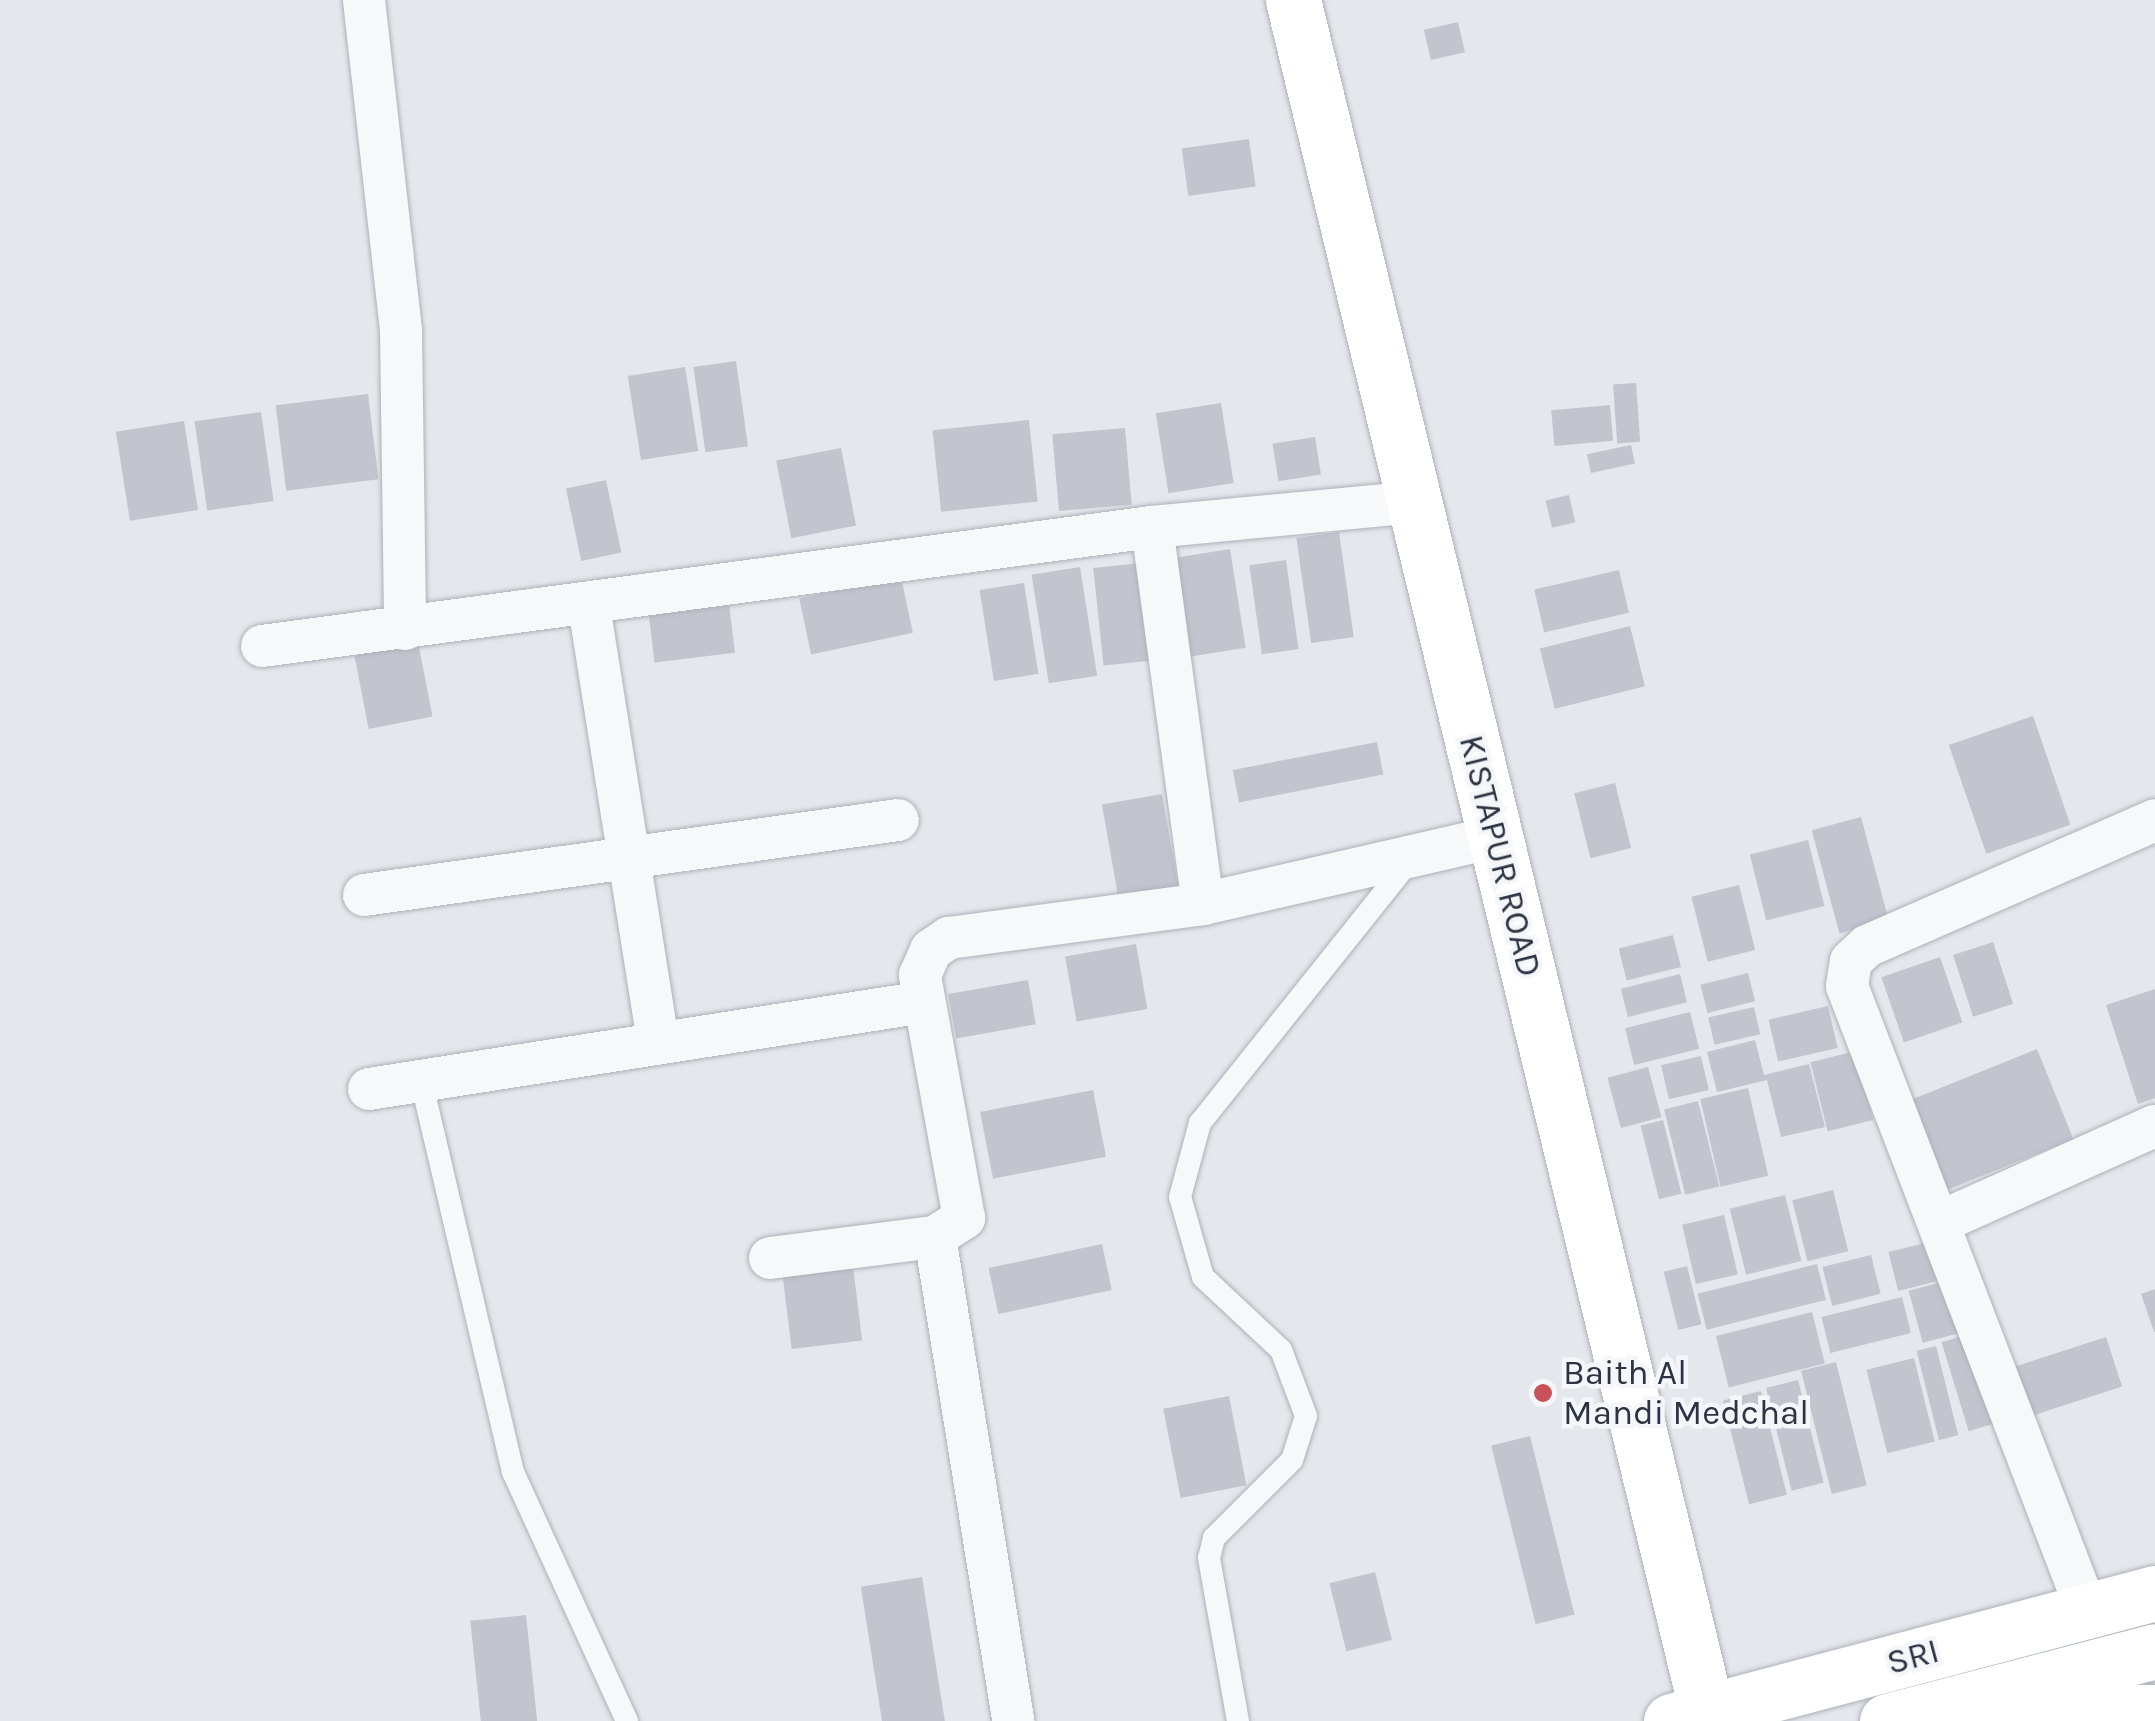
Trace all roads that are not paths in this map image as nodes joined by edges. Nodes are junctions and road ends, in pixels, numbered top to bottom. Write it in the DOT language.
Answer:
graph roads {
  1 [pos="364,0"];
  2 [pos="1293,0"];
  3 [pos="1415,502"];
  4 [pos="1152,527"];
  5 [pos="589,606"];
  6 [pos="405,629"];
  7 [pos="262,646"];
  8 [pos="898,820"];
  9 [pos="2155,820"];
  10 [pos="1495,836"];
  11 [pos="1417,851"];
  12 [pos="628,857"];
  13 [pos="364,895"];
  14 [pos="1203,904"];
  15 [pos="924,1002"];
  16 [pos="658,1042"];
  17 [pos="421,1080"];
  18 [pos="369,1088"];
  19 [pos="2155,1126"];
  20 [pos="1940,1222"];
  21 [pos="935,1236"];
  22 [pos="770,1258"];
  23 [pos="2155,1593"];
  24 [pos="2088,1611"];
  25 [pos="2155,1651"];
  26 [pos="1944,1708"];
  27 [pos="2150,1715"];
  28 [pos="1689,1717"];
  29 [pos="627,1721"];
  30 [pos="1013,1721"];
  31 [pos="1238,1721"];
  32 [pos="1887,1721"];
  1 -- 6 [label="street"];
  2 -- 3 [label="main road, KISTAPUR ROAD"];
  3 -- 4 [label="street"];
  3 -- 10 [label="main road, KISTAPUR ROAD"];
  4 -- 5 [label="street"];
  4 -- 14 [label="street"];
  5 -- 6 [label="street"];
  5 -- 12 [label="street"];
  6 -- 7 [label="street"];
  8 -- 12 [label="street"];
  9 -- 20 [label="street"];
  10 -- 11 [label="street"];
  10 -- 28 [label="main road, KISTAPUR ROAD"];
  11 -- 14 [label="street"];
  11 -- 31 [label="lane"];
  12 -- 13 [label="street"];
  12 -- 16 [label="street"];
  14 -- 15 [label="street"];
  15 -- 16 [label="street"];
  15 -- 21 [label="street"];
  16 -- 17 [label="street"];
  17 -- 18 [label="street"];
  17 -- 29 [label="lane"];
  19 -- 20 [label="street"];
  20 -- 24 [label="street"];
  21 -- 22 [label="street"];
  21 -- 30 [label="street"];
  23 -- 24 [label="main road, SRI"];
  24 -- 28 [label="main road, SRI"];
  25 -- 26 [label="main road"];
  26 -- 27 [label="main road"];
  26 -- 32 [label="main road"];
}
